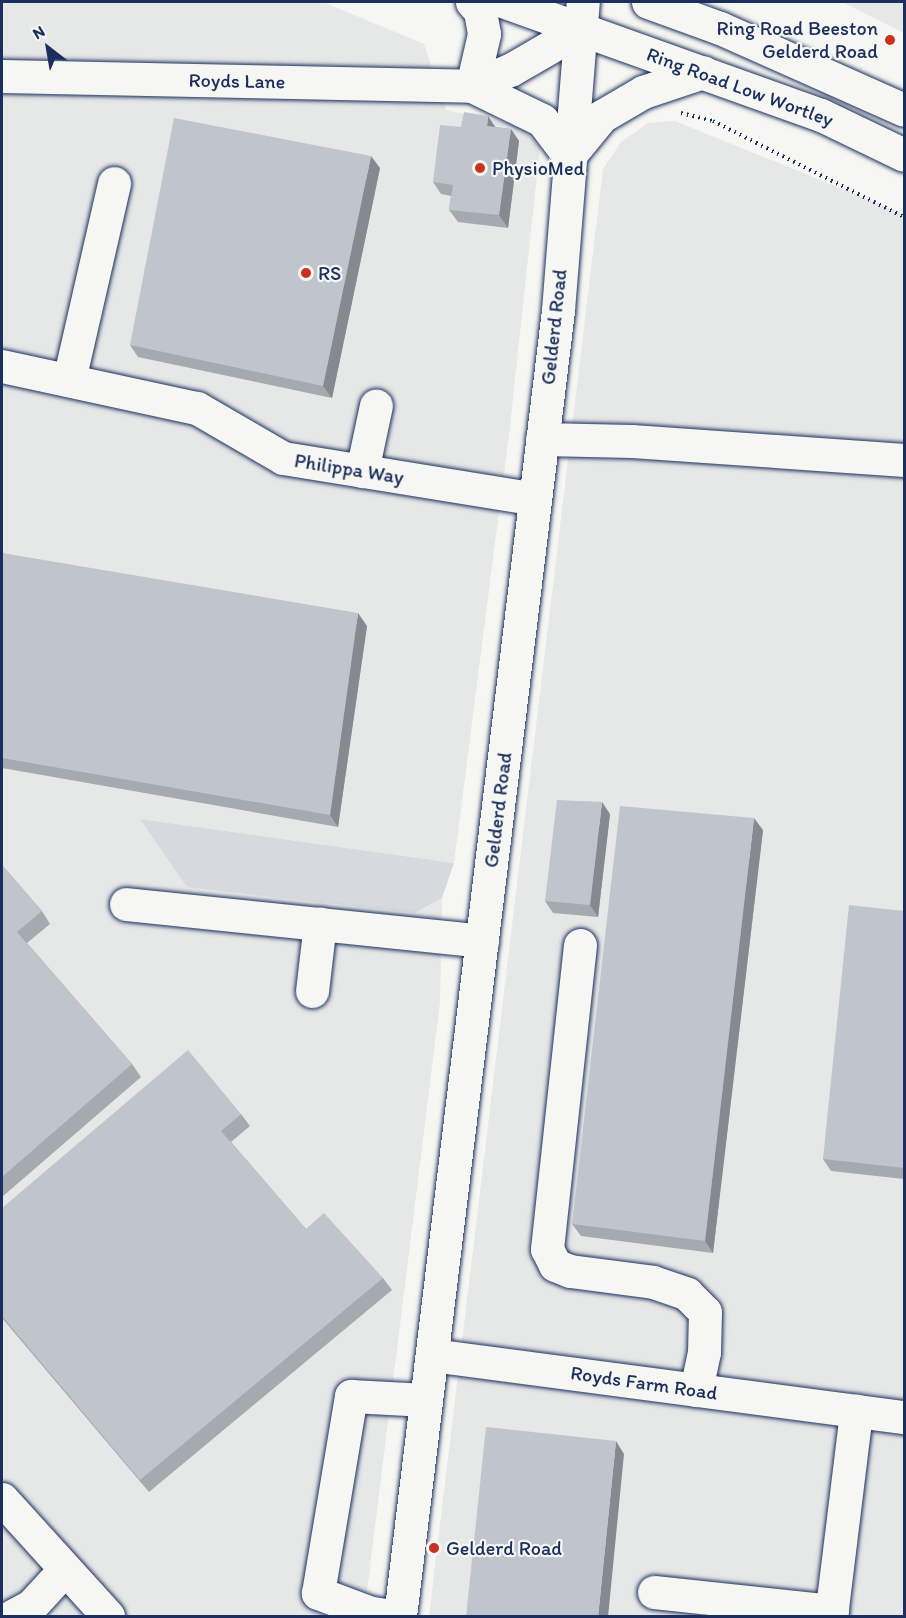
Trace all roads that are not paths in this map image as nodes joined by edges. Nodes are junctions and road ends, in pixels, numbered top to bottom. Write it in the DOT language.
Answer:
graph roads {
  1 [pos="472,2"];
  2 [pos="505,2"];
  3 [pos="648,2"];
  4 [pos="684,9"];
  5 [pos="582,15"];
  6 [pos="703,72"];
  7 [pos="2,76"];
  8 [pos="472,86"];
  9 [pos="904,110"];
  10 [pos="904,155"];
  11 [pos="569,156"];
  12 [pos="114,183"];
  13 [pos="2,366"];
  14 [pos="69,380"];
  15 [pos="376,405"];
  16 [pos="542,439"];
  17 [pos="904,460"];
  18 [pos="362,471"];
  19 [pos="535,499"];
  20 [pos="126,904"];
  21 [pos="320,923"];
  22 [pos="482,941"];
  23 [pos="580,945"];
  24 [pos="312,992"];
  25 [pos="432,1355"];
  26 [pos="696,1390"];
  27 [pos="426,1400"];
  28 [pos="856,1411"];
  29 [pos="904,1417"];
  30 [pos="2,1499"];
  31 [pos="65,1569"];
  32 [pos="654,1592"];
  33 [pos="832,1614"];
  34 [pos="12,1617"];
  35 [pos="108,1617"];
  36 [pos="393,1617"];
  37 [pos="400,1617"];
  1 -- 8 [label="main road"];
  2 -- 5 [label="main road, Ring Road Low Wortley"];
  3 -- 4 [label="main road, Ring Road Low Wortley"];
  4 -- 9 [label="main road, Ring Road Low Wortley"];
  5 -- 6 [label="main road, Ring Road Low Wortley"];
  5 -- 8 [label="main road, Royds Lane"];
  5 -- 11 [label="main road, Gelderd Road"];
  6 -- 10 [label="main road, Ring Road Low Wortley"];
  6 -- 11 [label="main road"];
  7 -- 8 [label="main road, Royds Lane"];
  8 -- 11 [label="main road, Royds Lane"];
  11 -- 16 [label="main road, Gelderd Road"];
  12 -- 14 [label="main road"];
  13 -- 14 [label="main road, Philippa Way"];
  14 -- 18 [label="main road, Philippa Way"];
  15 -- 18 [label="main road"];
  16 -- 17 [label="main road"];
  16 -- 19 [label="main road, Gelderd Road"];
  18 -- 19 [label="main road, Philippa Way"];
  19 -- 22 [label="main road, Gelderd Road"];
  20 -- 21 [label="main road"];
  21 -- 22 [label="main road"];
  21 -- 24 [label="main road"];
  22 -- 25 [label="main road, Gelderd Road"];
  23 -- 26 [label="main road"];
  25 -- 26 [label="main road, Royds Farm Road"];
  25 -- 27 [label="main road, Gelderd Road"];
  26 -- 28 [label="main road, Royds Farm Road"];
  27 -- 36 [label="main road"];
  27 -- 37 [label="main road, Gelderd Road"];
  28 -- 29 [label="main road, Royds Farm Road"];
  28 -- 33 [label="main road"];
  30 -- 31 [label="main road"];
  31 -- 34 [label="main road"];
  31 -- 35 [label="main road"];
  32 -- 33 [label="main road"];
}
